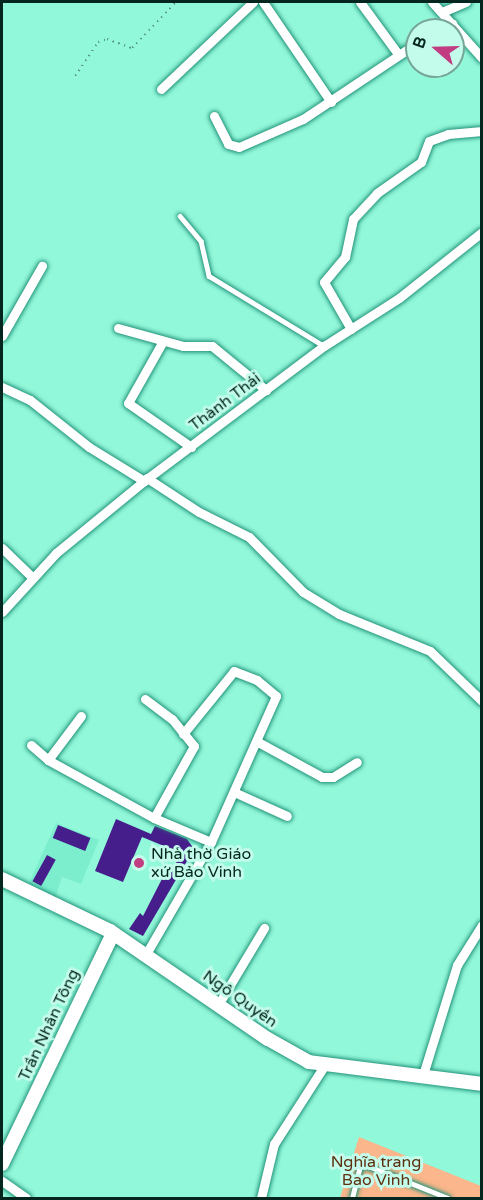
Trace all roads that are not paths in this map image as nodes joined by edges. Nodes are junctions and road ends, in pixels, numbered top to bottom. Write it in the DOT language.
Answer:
graph roads {
  1 [pos="253,2"];
  2 [pos="263,2"];
  3 [pos="360,2"];
  4 [pos="432,2"];
  5 [pos="466,2"];
  6 [pos="442,12"];
  7 [pos="447,18"];
  8 [pos="465,39"];
  9 [pos="405,50"];
  10 [pos="398,54"];
  11 [pos="482,58"];
  12 [pos="160,88"];
  13 [pos="331,102"];
  14 [pos="214,116"];
  15 [pos="482,131"];
  16 [pos="180,216"];
  17 [pos="482,232"];
  18 [pos="42,266"];
  19 [pos="118,328"];
  20 [pos="351,328"];
  21 [pos="2,336"];
  22 [pos="163,341"];
  23 [pos="324,346"];
  24 [pos="2,387"];
  25 [pos="266,390"];
  26 [pos="191,447"];
  27 [pos="146,480"];
  28 [pos="2,548"];
  29 [pos="32,577"];
  30 [pos="3,607"];
  31 [pos="145,699"];
  32 [pos="482,701"];
  33 [pos="81,716"];
  34 [pos="183,734"];
  35 [pos="258,742"];
  36 [pos="31,745"];
  37 [pos="48,760"];
  38 [pos="357,762"];
  39 [pos="234,792"];
  40 [pos="286,816"];
  41 [pos="154,818"];
  42 [pos="211,842"];
  43 [pos="2,879"];
  44 [pos="482,924"];
  45 [pos="264,928"];
  46 [pos="113,933"];
  47 [pos="146,954"];
  48 [pos="219,1005"];
  49 [pos="324,1066"];
  50 [pos="422,1078"];
  51 [pos="482,1084"];
  52 [pos="2,1164"];
  53 [pos="2,1181"];
  54 [pos="26,1198"];
  55 [pos="261,1198"];
  56 [pos="352,1198"];
  57 [pos="448,1198"];
  1 -- 12 [label="street"];
  2 -- 13 [label="street"];
  3 -- 10 [label="street"];
  4 -- 6 [label="street"];
  5 -- 6 [label="street"];
  6 -- 7 [label="street"];
  8 -- 11 [label="street"];
  9 -- 10 [label="street"];
  10 -- 13 [label="street"];
  13 -- 14 [label="street"];
  15 -- 20 [label="street"];
  16 -- 23 [label="lane"];
  17 -- 20 [label="street, Thành Thái"];
  18 -- 21 [label="street"];
  19 -- 22 [label="street"];
  20 -- 23 [label="street, Thành Thái"];
  22 -- 25 [label="street"];
  22 -- 26 [label="street"];
  23 -- 25 [label="street, Thành Thái"];
  24 -- 27 [label="street"];
  25 -- 26 [label="street, Thành Thái"];
  26 -- 27 [label="street, Thành Thái"];
  27 -- 29 [label="street, Thành Thái"];
  27 -- 32 [label="street"];
  28 -- 29 [label="street"];
  29 -- 30 [label="street, Thành Thái"];
  31 -- 34 [label="street"];
  33 -- 37 [label="street"];
  34 -- 35 [label="street"];
  34 -- 41 [label="street"];
  35 -- 38 [label="street"];
  35 -- 39 [label="street"];
  36 -- 37 [label="street"];
  37 -- 41 [label="street"];
  39 -- 40 [label="street"];
  39 -- 42 [label="street"];
  41 -- 42 [label="street"];
  42 -- 47 [label="street"];
  43 -- 46 [label="street, Ngô Quyền"];
  44 -- 50 [label="street"];
  45 -- 48 [label="street"];
  46 -- 47 [label="street, Ngô Quyền"];
  46 -- 52 [label="street, Trần Nhân Tông"];
  47 -- 48 [label="street, Ngô Quyền"];
  48 -- 49 [label="street, Ngô Quyền"];
  49 -- 50 [label="street, Ngô Quyền"];
  49 -- 55 [label="street"];
  50 -- 51 [label="street, Ngô Quyền"];
  53 -- 54 [label="street"];
  56 -- 57 [label="lane"];
}
